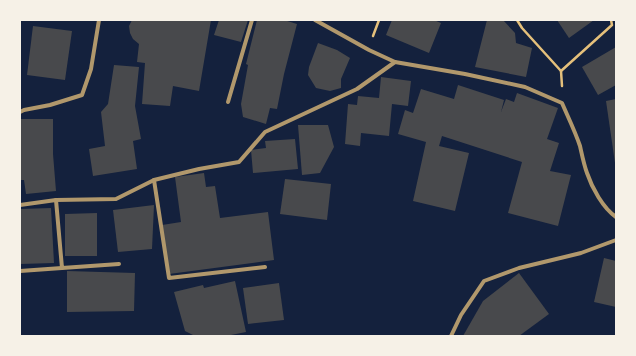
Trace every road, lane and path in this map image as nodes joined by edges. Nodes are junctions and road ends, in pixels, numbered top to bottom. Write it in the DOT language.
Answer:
graph roads {
  1 [pos="99,20"];
  2 [pos="252,20"];
  3 [pos="315,20"];
  4 [pos="518,20"];
  5 [pos="611,20"];
  6 [pos="395,62"];
  7 [pos="562,71"];
  8 [pos="228,102"];
  9 [pos="562,103"];
  10 [pos="20,112"];
  11 [pos="154,180"];
  12 [pos="56,200"];
  13 [pos="20,205"];
  14 [pos="616,217"];
  15 [pos="616,240"];
  16 [pos="120,264"];
  17 [pos="265,267"];
  18 [pos="62,268"];
  19 [pos="20,271"];
  20 [pos="451,336"];
  1 -- 10 [label="street"];
  2 -- 8 [label="street"];
  3 -- 6 [label="street"];
  4 -- 7 [label="path"];
  5 -- 7 [label="path"];
  6 -- 9 [label="street"];
  6 -- 11 [label="street"];
  7 -- 9 [label="path"];
  9 -- 14 [label="street"];
  11 -- 12 [label="street"];
  11 -- 17 [label="street"];
  12 -- 13 [label="street"];
  12 -- 18 [label="street"];
  15 -- 20 [label="street"];
  16 -- 18 [label="street"];
  18 -- 19 [label="street"];
}
